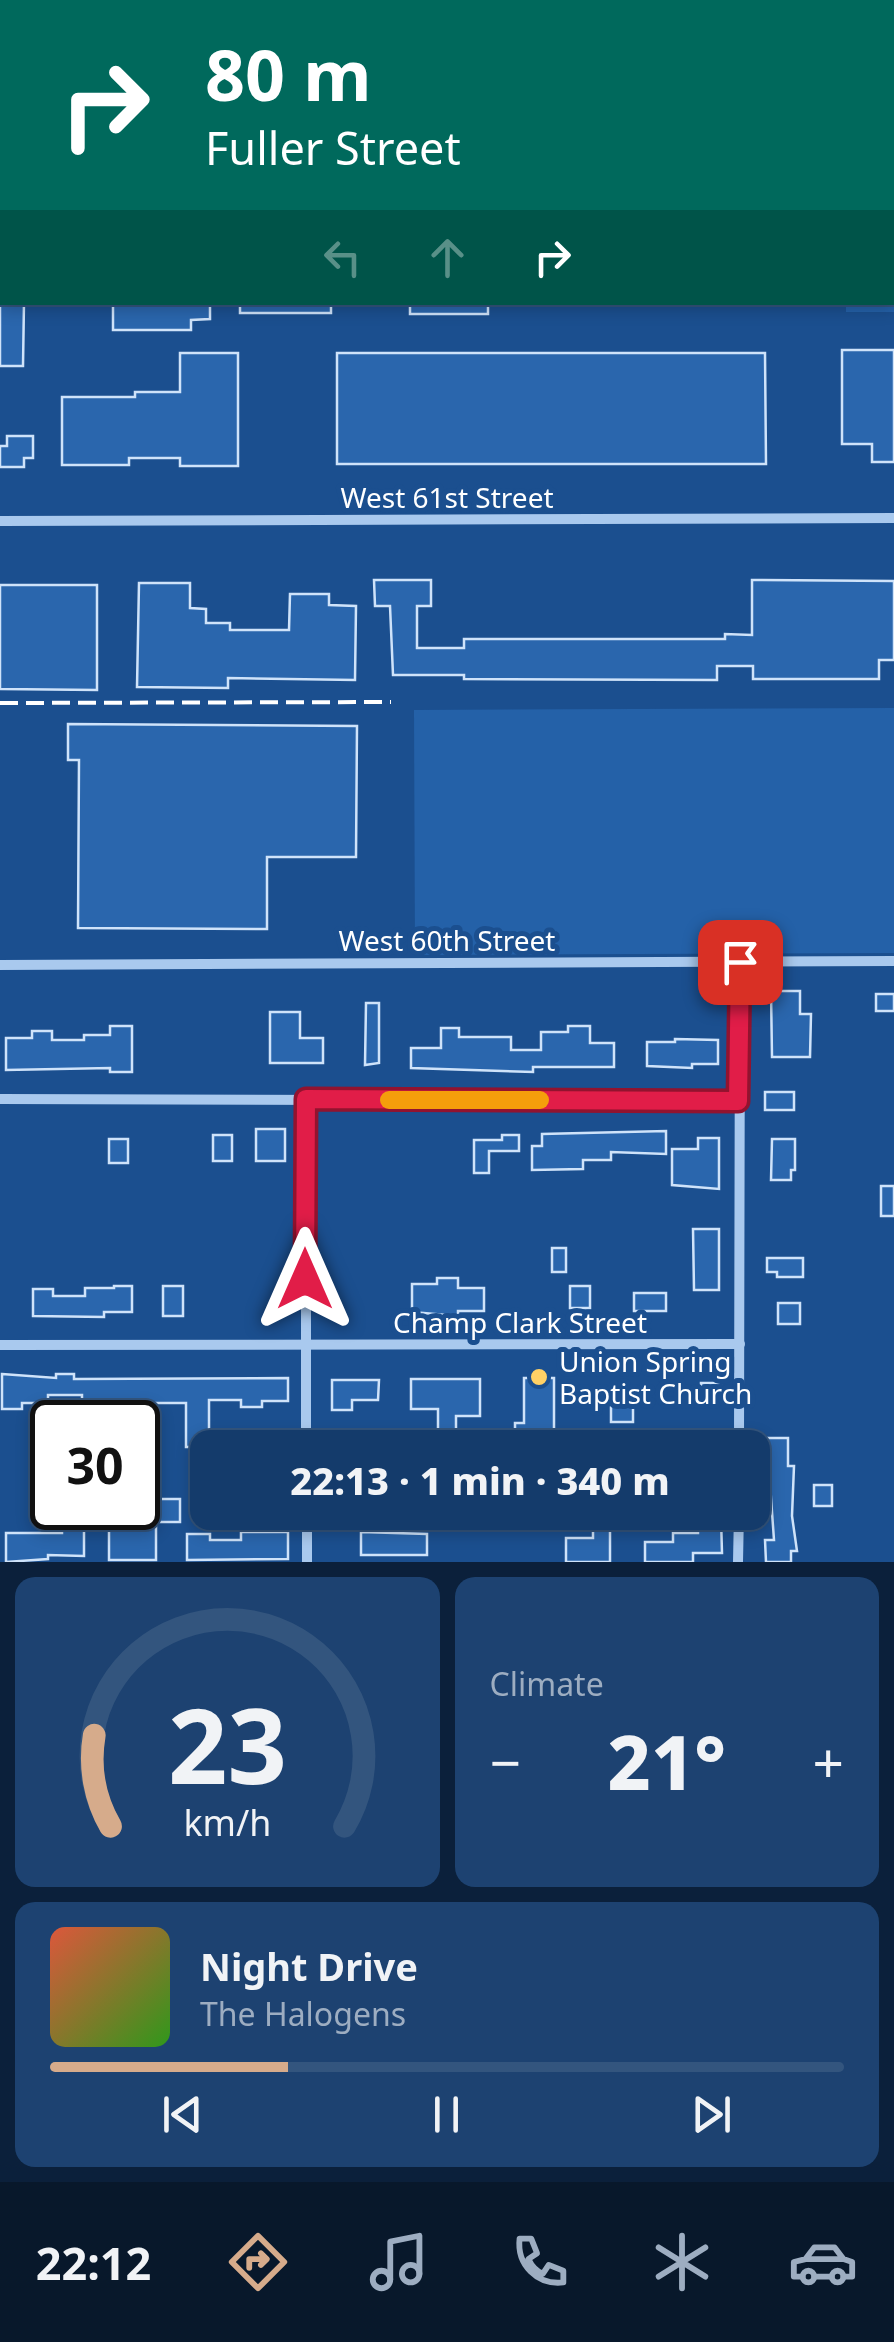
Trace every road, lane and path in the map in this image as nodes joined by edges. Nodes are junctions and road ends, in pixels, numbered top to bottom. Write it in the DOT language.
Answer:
graph roads {
  1 [pos="894,518"];
  2 [pos="0,522"];
  3 [pos="894,961"];
  4 [pos="740,962"];
  5 [pos="0,964"];
  6 [pos="0,1099"];
  7 [pos="306,1099"];
  8 [pos="738,1101"];
  9 [pos="306,1344"];
  10 [pos="740,1344"];
  11 [pos="0,1345"];
  12 [pos="306,1430"];
  13 [pos="739,1430"];
  14 [pos="307,1530"];
  15 [pos="738,1530"];
  16 [pos="307,1562"];
  17 [pos="738,1562"];
  1 -- 2 [label="street, West 61st Street"];
  3 -- 4 [label="street, West 60th Street"];
  4 -- 5 [label="street, West 60th Street"];
  4 -- 8 [label="street"];
  6 -- 7 [label="street"];
  7 -- 8 [label="street"];
  7 -- 9 [label="street"];
  8 -- 10 [label="street"];
  9 -- 10 [label="street, Champ Clark Street"];
  9 -- 11 [label="street, Champ Clark Street"];
  9 -- 12 [label="street"];
  10 -- 13 [label="street"];
  14 -- 16 [label="street"];
  15 -- 17 [label="street"];
}
